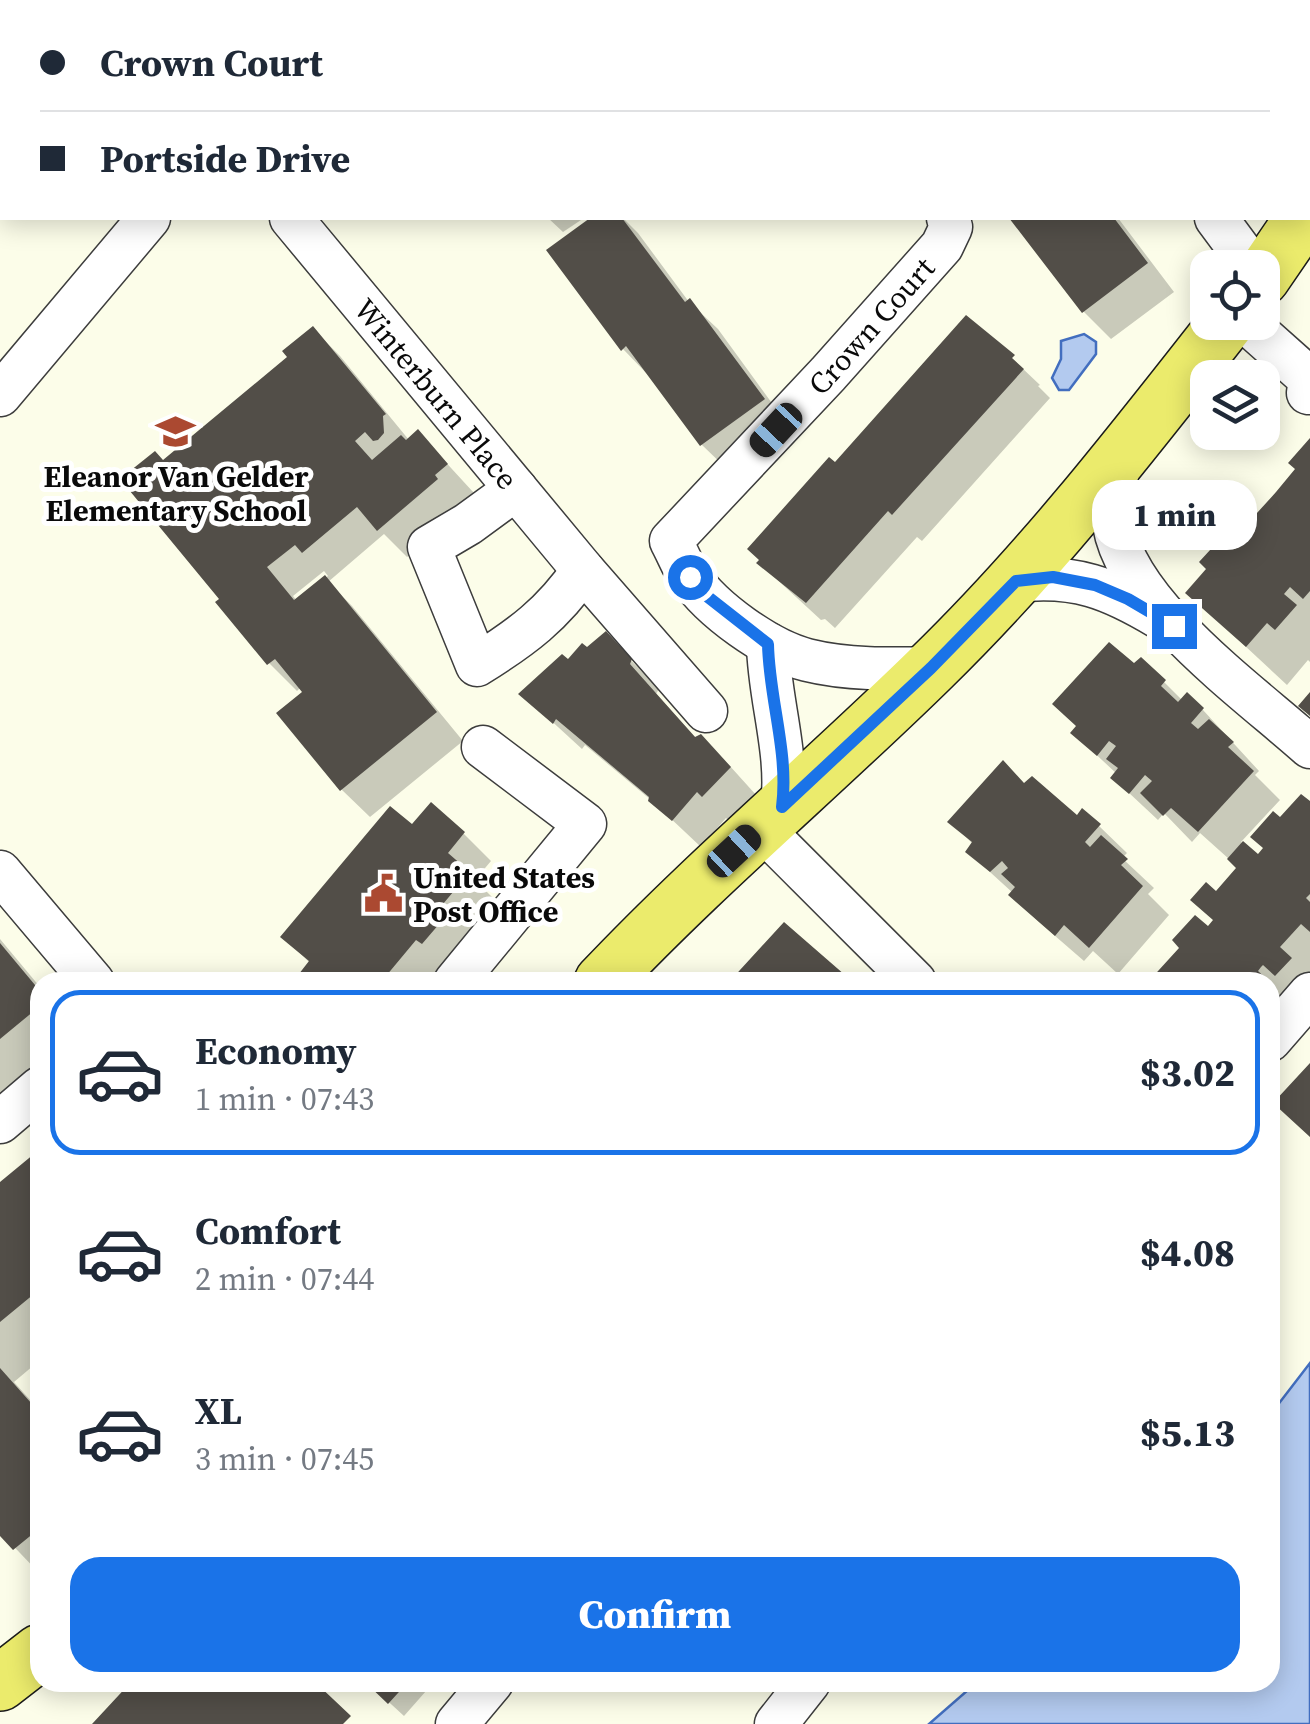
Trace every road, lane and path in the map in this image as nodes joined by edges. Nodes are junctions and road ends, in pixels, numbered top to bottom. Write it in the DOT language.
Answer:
graph roads {
  1 [pos="147,220"];
  2 [pos="293,220"];
  3 [pos="949,220"];
  4 [pos="1217,220"];
  5 [pos="1301,220"];
  6 [pos="1240,250"];
  7 [pos="1280,251"];
  8 [pos="1213,340"];
  9 [pos="1266,340"];
  10 [pos="1308,393"];
  11 [pos="0,395"];
  12 [pos="1121,457"];
  13 [pos="516,489"];
  14 [pos="584,570"];
  15 [pos="1016,581"];
  16 [pos="1174,626"];
  17 [pos="768,644"];
  18 [pos="931,668"];
  19 [pos="706,711"];
  20 [pos="1310,747"];
  21 [pos="484,748"];
  22 [pos="771,817"];
  23 [pos="0,872"];
  24 [pos="85,972"];
  25 [pos="463,972"];
  26 [pos="612,972"];
  27 [pos="907,972"];
  28 [pos="1310,994"];
  29 [pos="1280,1028"];
  30 [pos="30,1096"];
  31 [pos="0,1122"];
  32 [pos="30,1660"];
  33 [pos="0,1683"];
  34 [pos="483,1692"];
  35 [pos="456,1724"];
  1 -- 11 [label="street"];
  2 -- 13 [label="street, Winterburn Place"];
  3 -- 17 [label="street, Crown Court"];
  4 -- 6 [label="street"];
  5 -- 7 [label="main road"];
  8 -- 12 [label="main road"];
  9 -- 10 [label="street"];
  12 -- 15 [label="main road"];
  12 -- 16 [label="street"];
  13 -- 14 [label="street, Winterburn Place"];
  13 -- 14 [label="street"];
  14 -- 19 [label="street, Winterburn Place"];
  15 -- 16 [label="street"];
  15 -- 18 [label="main road"];
  16 -- 20 [label="street"];
  17 -- 18 [label="street, Crown Court"];
  17 -- 22 [label="street"];
  18 -- 22 [label="main road"];
  21 -- 25 [label="street"];
  22 -- 26 [label="main road"];
  22 -- 27 [label="street"];
  23 -- 24 [label="street"];
  28 -- 29 [label="street"];
  30 -- 31 [label="street"];
  32 -- 33 [label="main road"];
  34 -- 35 [label="street"];
}
